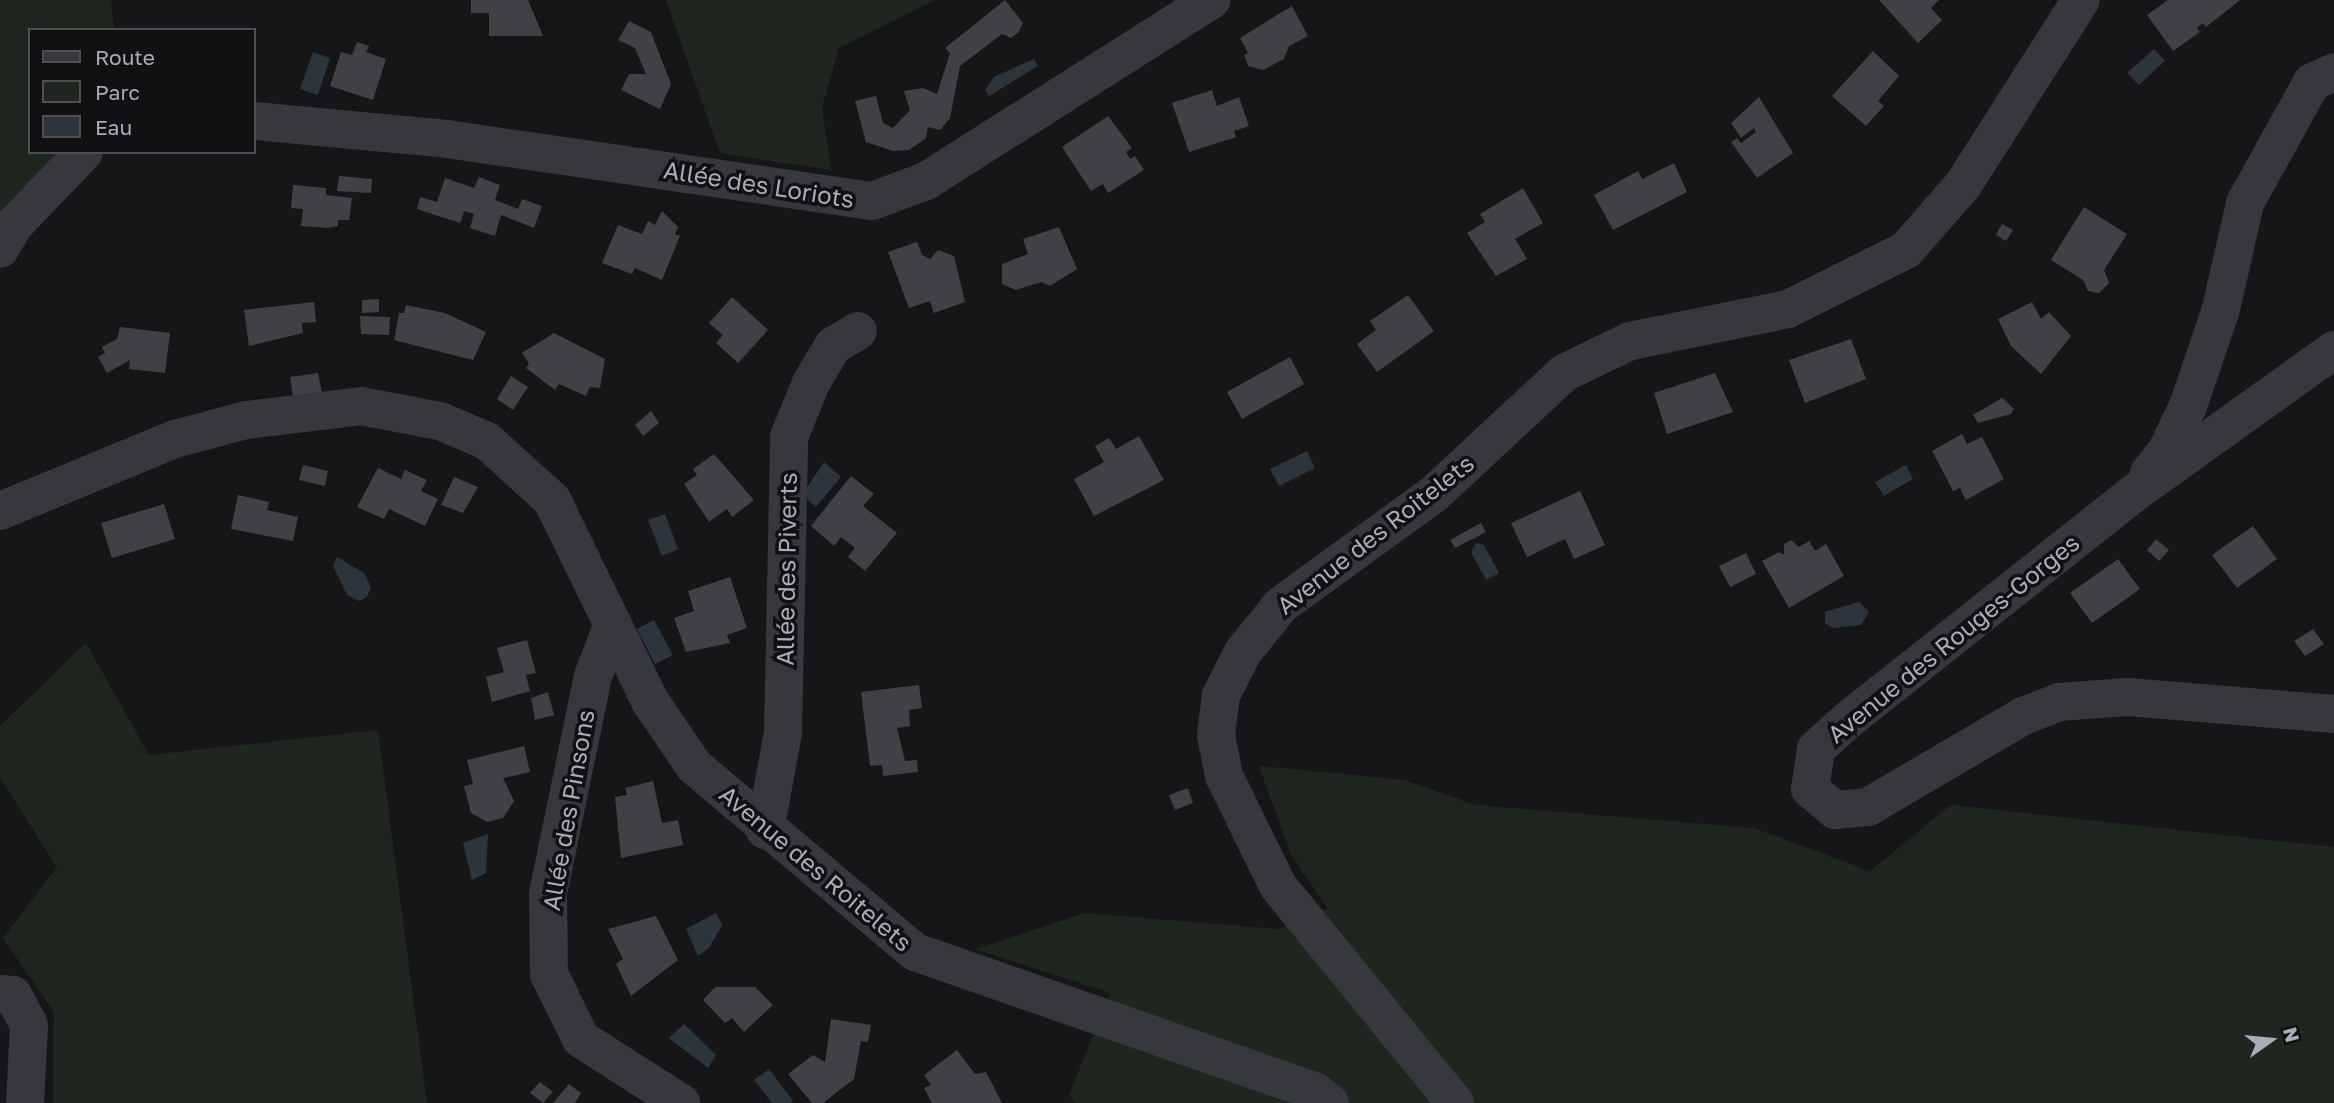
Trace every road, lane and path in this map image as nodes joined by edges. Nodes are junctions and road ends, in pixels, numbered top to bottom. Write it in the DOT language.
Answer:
graph roads {
  1 [pos="1211,0"];
  2 [pos="2081,0"];
  3 [pos="2334,72"];
  4 [pos="256,121"];
  5 [pos="82,154"];
  6 [pos="0,249"];
  7 [pos="858,331"];
  8 [pos="2334,350"];
  9 [pos="2133,494"];
  10 [pos="0,511"];
  11 [pos="612,626"];
  12 [pos="2334,713"];
  13 [pos="765,830"];
  14 [pos="0,994"];
  15 [pos="25,1103"];
  16 [pos="681,1103"];
  17 [pos="1331,1103"];
  18 [pos="1455,1103"];
  1 -- 4 [label="street, Allée des Loriots"];
  2 -- 18 [label="street, Avenue des Roitelets"];
  3 -- 9 [label="street"];
  5 -- 6 [label="street"];
  7 -- 13 [label="street, Allée des Piverts"];
  8 -- 9 [label="street"];
  9 -- 12 [label="street, Avenue des Rouges-Gorges"];
  10 -- 11 [label="street, Avenue des Roitelets"];
  11 -- 13 [label="street, Avenue des Roitelets"];
  11 -- 16 [label="street, Allée des Pinsons"];
  13 -- 17 [label="street, Avenue des Roitelets"];
  14 -- 15 [label="street"];
}
